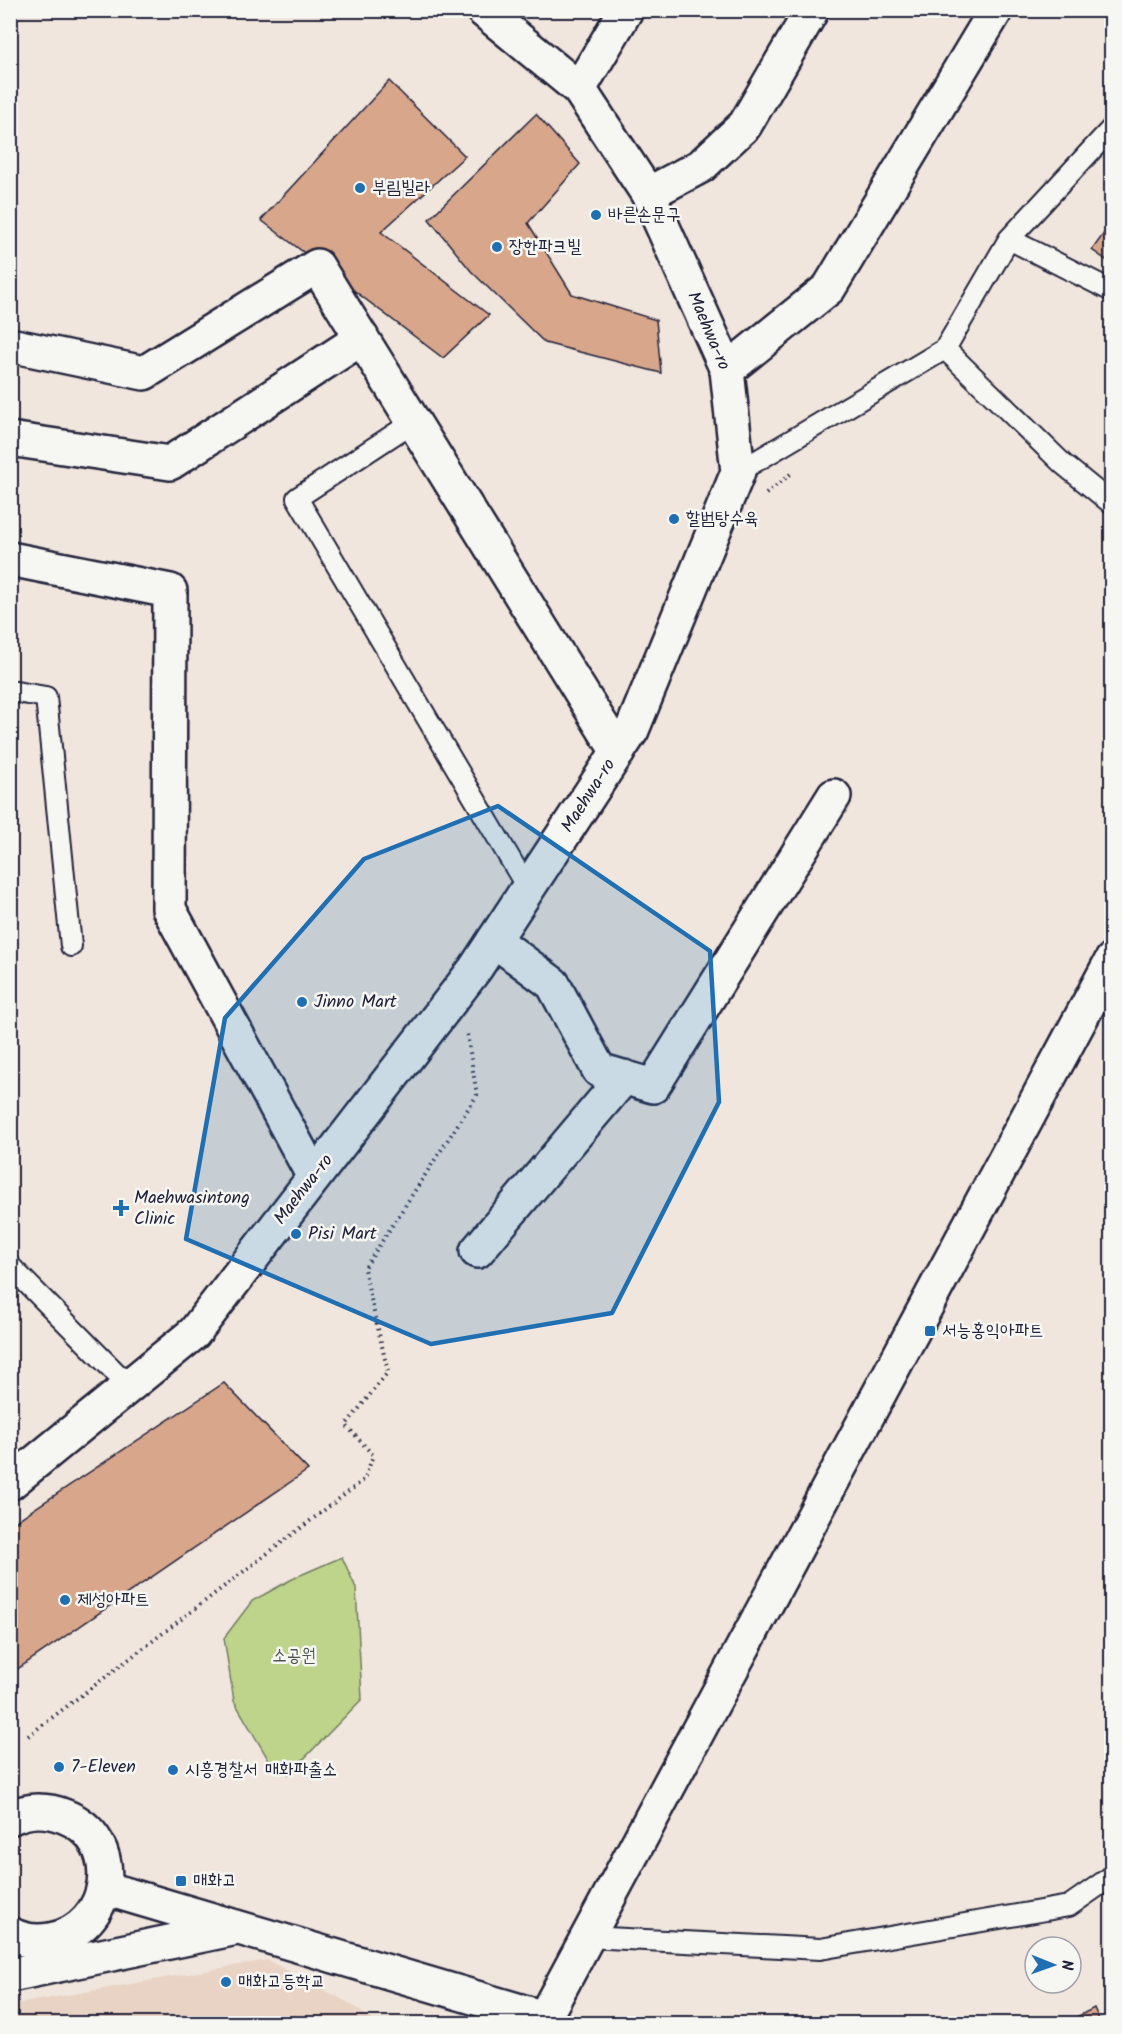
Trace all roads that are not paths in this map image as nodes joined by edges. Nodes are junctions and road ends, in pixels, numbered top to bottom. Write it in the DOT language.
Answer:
graph roads {
  1 [pos="483,10"];
  2 [pos="627,10"];
  3 [pos="812,10"];
  4 [pos="996,10"];
  5 [pos="579,89"];
  6 [pos="1112,128"];
  7 [pos="648,194"];
  8 [pos="1009,239"];
  9 [pos="1112,291"];
  10 [pos="362,338"];
  11 [pos="10,345"];
  12 [pos="945,349"];
  13 [pos="727,370"];
  14 [pos="413,422"];
  15 [pos="10,439"];
  16 [pos="738,472"];
  17 [pos="1112,504"];
  18 [pos="10,559"];
  19 [pos="10,691"];
  20 [pos="618,752"];
  21 [pos="834,796"];
  22 [pos="528,889"];
  23 [pos="494,940"];
  24 [pos="71,945"];
  25 [pos="1112,960"];
  26 [pos="624,1077"];
  27 [pos="314,1177"];
  28 [pos="477,1251"];
  29 [pos="10,1266"];
  30 [pos="129,1386"];
  31 [pos="10,1483"];
  32 [pos="10,1818"];
  33 [pos="1112,1876"];
  34 [pos="104,1888"];
  35 [pos="237,1928"];
  36 [pos="10,1934"];
  37 [pos="588,1937"];
  38 [pos="10,1975"];
  39 [pos="546,2022"];
  1 -- 5 [label="street, Maehwa-ro"];
  2 -- 5 [label="street"];
  3 -- 7 [label="street"];
  4 -- 13 [label="street"];
  5 -- 7 [label="street, Maehwa-ro"];
  6 -- 8 [label="lane"];
  7 -- 13 [label="street, Maehwa-ro"];
  8 -- 9 [label="lane"];
  8 -- 12 [label="lane"];
  10 -- 11 [label="street"];
  10 -- 14 [label="street"];
  10 -- 15 [label="street"];
  12 -- 16 [label="lane"];
  12 -- 17 [label="lane"];
  13 -- 16 [label="street, Maehwa-ro"];
  14 -- 20 [label="street"];
  14 -- 22 [label="lane"];
  16 -- 20 [label="street, Maehwa-ro"];
  18 -- 27 [label="street"];
  19 -- 24 [label="lane"];
  20 -- 22 [label="street, Maehwa-ro"];
  21 -- 26 [label="street"];
  22 -- 23 [label="street, Maehwa-ro"];
  23 -- 26 [label="street"];
  23 -- 27 [label="street, Maehwa-ro"];
  25 -- 37 [label="street"];
  26 -- 28 [label="street"];
  27 -- 30 [label="street, Maehwa-ro"];
  29 -- 30 [label="lane"];
  30 -- 31 [label="street, Maehwa-ro"];
  32 -- 34 [label="street"];
  33 -- 37 [label="lane"];
  34 -- 35 [label="street"];
  34 -- 36 [label="street"];
  35 -- 38 [label="street"];
  35 -- 39 [label="street"];
  37 -- 39 [label="street"];
}
